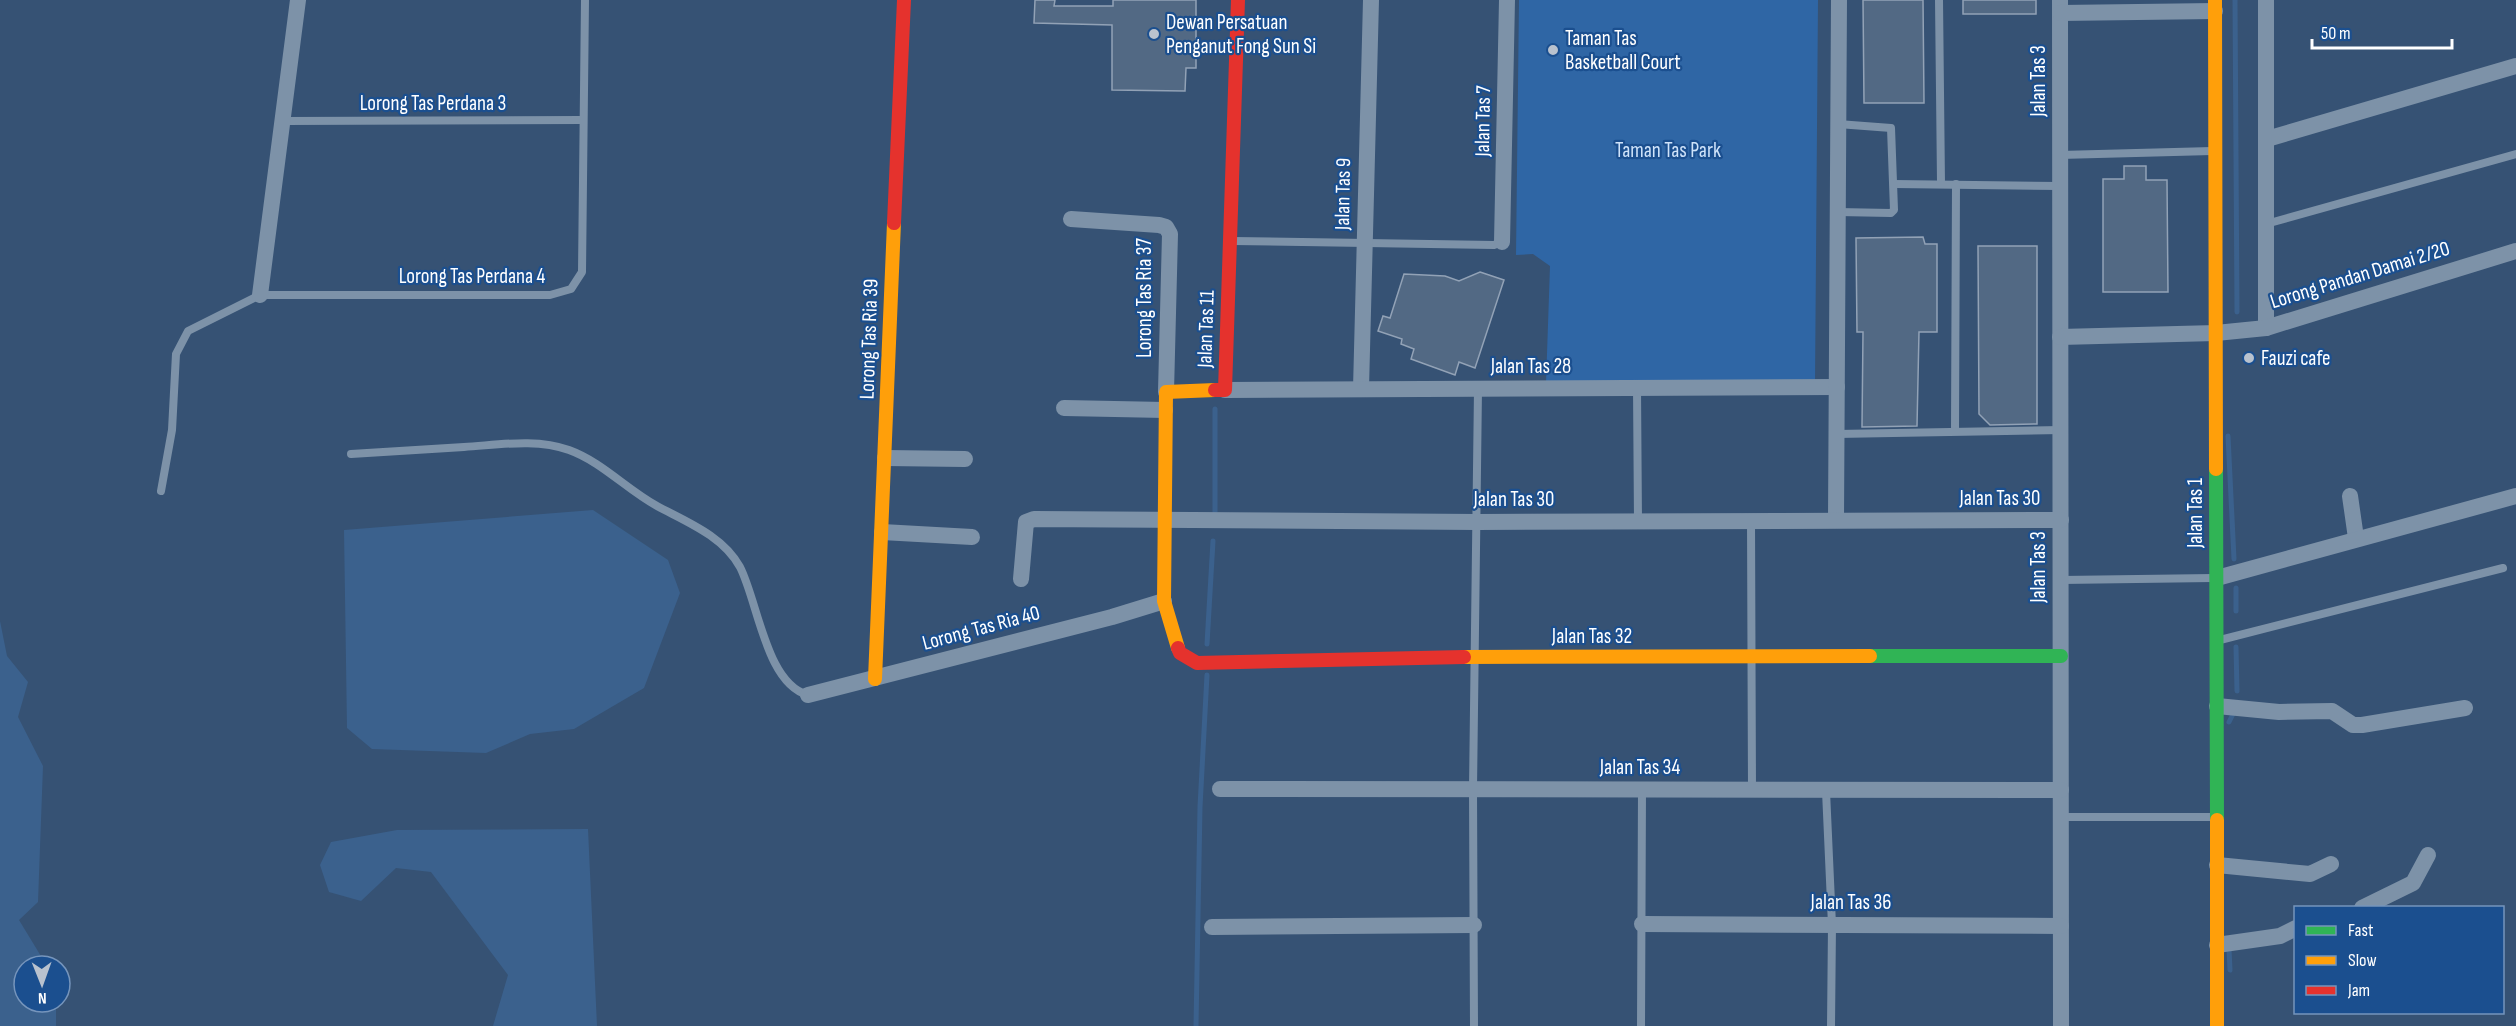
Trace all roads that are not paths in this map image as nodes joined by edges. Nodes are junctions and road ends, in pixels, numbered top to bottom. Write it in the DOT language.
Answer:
graph roads {
  1 [pos="298,0"];
  2 [pos="585,0"];
  3 [pos="904,0"];
  4 [pos="1238,0"];
  5 [pos="1371,0"];
  6 [pos="1507,0"];
  7 [pos="1839,0"];
  8 [pos="1940,0"];
  9 [pos="2266,0"];
  10 [pos="2060,6"];
  11 [pos="2215,6"];
  12 [pos="2516,66"];
  13 [pos="582,120"];
  14 [pos="284,121"];
  15 [pos="1838,124"];
  16 [pos="2267,139"];
  17 [pos="2216,151"];
  18 [pos="2516,154"];
  19 [pos="2060,155"];
  20 [pos="1941,183"];
  21 [pos="1894,184"];
  22 [pos="1956,184"];
  23 [pos="2060,186"];
  24 [pos="1838,212"];
  25 [pos="1071,219"];
  26 [pos="2266,224"];
  27 [pos="1230,241"];
  28 [pos="1365,242"];
  29 [pos="1503,242"];
  30 [pos="2516,251"];
  31 [pos="260,295"];
  32 [pos="2266,327"];
  33 [pos="2216,333"];
  34 [pos="2060,337"];
  35 [pos="1837,387"];
  36 [pos="1637,388"];
  37 [pos="1361,389"];
  38 [pos="1478,389"];
  39 [pos="1225,390"];
  40 [pos="1166,392"];
  41 [pos="1064,408"];
  42 [pos="1165,410"];
  43 [pos="2061,430"];
  44 [pos="1955,432"];
  45 [pos="1837,434"];
  46 [pos="351,454"];
  47 [pos="885,459"];
  48 [pos="965,459"];
  49 [pos="161,491"];
  50 [pos="2350,496"];
  51 [pos="2516,496"];
  52 [pos="1836,520"];
  53 [pos="2061,520"];
  54 [pos="1638,521"];
  55 [pos="1751,521"];
  56 [pos="1164,522"];
  57 [pos="1477,522"];
  58 [pos="882,532"];
  59 [pos="972,537"];
  60 [pos="2356,538"];
  61 [pos="2503,568"];
  62 [pos="2217,578"];
  63 [pos="1021,579"];
  64 [pos="2061,580"];
  65 [pos="1164,602"];
  66 [pos="2216,640"];
  67 [pos="2061,656"];
  68 [pos="1476,657"];
  69 [pos="1750,657"];
  70 [pos="875,679"];
  71 [pos="808,695"];
  72 [pos="2217,706"];
  73 [pos="2465,708"];
  74 [pos="1220,789"];
  75 [pos="1473,789"];
  76 [pos="1642,790"];
  77 [pos="1752,790"];
  78 [pos="2061,790"];
  79 [pos="1826,791"];
  80 [pos="2061,817"];
  81 [pos="2217,817"];
  82 [pos="2428,855"];
  83 [pos="2331,864"];
  84 [pos="2217,865"];
  85 [pos="2366,906"];
  86 [pos="1642,924"];
  87 [pos="1474,925"];
  88 [pos="1832,925"];
  89 [pos="2061,926"];
  90 [pos="1212,927"];
  91 [pos="2294,929"];
  92 [pos="2217,945"];
  93 [pos="1474,1026"];
  94 [pos="1641,1026"];
  95 [pos="1831,1026"];
  96 [pos="2061,1026"];
  97 [pos="2217,1026"];
  1 -- 14 [label="street"];
  2 -- 13 [label="lane, Lorong Tas Perdana 4"];
  3 -- 47 [label="street, Lorong Tas Ria 39"];
  4 -- 27 [label="street, Jalan Tas 11"];
  5 -- 28 [label="street, Jalan Tas 9"];
  6 -- 29 [label="street, Jalan Tas 7"];
  7 -- 15 [label="street"];
  8 -- 20 [label="lane"];
  9 -- 16 [label="street"];
  10 -- 11 [label="street"];
  10 -- 19 [label="street, Jalan Tas 3"];
  11 -- 17 [label="street, Jalan Tas 1"];
  12 -- 16 [label="street"];
  13 -- 14 [label="lane, Lorong Tas Perdana 3"];
  13 -- 31 [label="lane, Lorong Tas Perdana 4"];
  14 -- 31 [label="street"];
  15 -- 21 [label="lane"];
  15 -- 24 [label="street"];
  16 -- 26 [label="street"];
  17 -- 19 [label="lane"];
  17 -- 33 [label="street, Jalan Tas 1"];
  18 -- 26 [label="lane"];
  19 -- 23 [label="street, Jalan Tas 3"];
  20 -- 21 [label="lane"];
  20 -- 22 [label="lane"];
  21 -- 24 [label="lane"];
  22 -- 23 [label="lane"];
  22 -- 44 [label="lane"];
  23 -- 34 [label="street, Jalan Tas 3"];
  24 -- 35 [label="street"];
  25 -- 40 [label="street, Lorong Tas Ria 37"];
  26 -- 32 [label="street"];
  27 -- 28 [label="lane"];
  27 -- 39 [label="street, Jalan Tas 11"];
  28 -- 29 [label="lane"];
  28 -- 37 [label="street, Jalan Tas 9"];
  30 -- 32 [label="street, Lorong Pandan Damai 2/20"];
  31 -- 49 [label="lane"];
  32 -- 33 [label="street, Lorong Pandan Damai 2/20"];
  33 -- 34 [label="street, Lorong Pandan Damai 2/20"];
  33 -- 62 [label="street, Jalan Tas 1"];
  34 -- 43 [label="street, Jalan Tas 3"];
  35 -- 36 [label="street, Jalan Tas 28"];
  35 -- 45 [label="street"];
  36 -- 38 [label="street, Jalan Tas 28"];
  36 -- 54 [label="lane"];
  37 -- 38 [label="street, Jalan Tas 28"];
  37 -- 39 [label="street, Jalan Tas 28"];
  38 -- 57 [label="lane"];
  39 -- 40 [label="street, Jalan Tas 11"];
  40 -- 42 [label="street"];
  41 -- 42 [label="street"];
  42 -- 56 [label="street"];
  43 -- 44 [label="lane"];
  43 -- 53 [label="street, Jalan Tas 3"];
  44 -- 45 [label="lane"];
  45 -- 52 [label="street"];
  46 -- 71 [label="lane"];
  47 -- 48 [label="street"];
  47 -- 58 [label="street, Lorong Tas Ria 39"];
  50 -- 60 [label="street"];
  51 -- 60 [label="street"];
  52 -- 53 [label="street, Jalan Tas 30"];
  52 -- 55 [label="street, Jalan Tas 30"];
  53 -- 64 [label="street, Jalan Tas 3"];
  54 -- 55 [label="street, Jalan Tas 30"];
  54 -- 57 [label="street, Jalan Tas 30"];
  55 -- 69 [label="lane"];
  56 -- 57 [label="street, Jalan Tas 30"];
  56 -- 63 [label="street, Jalan Tas 30"];
  56 -- 65 [label="street"];
  57 -- 68 [label="lane"];
  58 -- 59 [label="street"];
  58 -- 70 [label="street, Lorong Tas Ria 39"];
  60 -- 62 [label="street"];
  61 -- 66 [label="lane"];
  62 -- 64 [label="lane"];
  62 -- 66 [label="street, Jalan Tas 1"];
  64 -- 67 [label="street, Jalan Tas 3"];
  65 -- 68 [label="street, Jalan Tas 32"];
  65 -- 70 [label="street, Lorong Tas Ria 40"];
  66 -- 72 [label="street, Jalan Tas 1"];
  67 -- 69 [label="street, Jalan Tas 32"];
  67 -- 78 [label="street, Jalan Tas 3"];
  68 -- 69 [label="street, Jalan Tas 32"];
  68 -- 75 [label="lane"];
  69 -- 77 [label="lane"];
  70 -- 71 [label="street, Lorong Tas Ria 40"];
  72 -- 73 [label="street"];
  72 -- 81 [label="street, Jalan Tas 1"];
  74 -- 75 [label="street, Jalan Tas 34"];
  75 -- 76 [label="street, Jalan Tas 34"];
  75 -- 87 [label="lane"];
  76 -- 77 [label="street, Jalan Tas 34"];
  76 -- 86 [label="lane"];
  77 -- 79 [label="street, Jalan Tas 34"];
  78 -- 79 [label="street, Jalan Tas 34"];
  78 -- 80 [label="street, Jalan Tas 3"];
  79 -- 88 [label="lane"];
  80 -- 81 [label="lane"];
  80 -- 89 [label="street, Jalan Tas 3"];
  81 -- 84 [label="street, Jalan Tas 1"];
  82 -- 85 [label="street"];
  83 -- 84 [label="street"];
  84 -- 92 [label="street, Jalan Tas 1"];
  86 -- 88 [label="street, Jalan Tas 36"];
  86 -- 94 [label="lane"];
  87 -- 90 [label="street"];
  87 -- 93 [label="lane"];
  88 -- 89 [label="street, Jalan Tas 36"];
  88 -- 95 [label="lane"];
  89 -- 96 [label="street, Jalan Tas 3"];
  91 -- 92 [label="street"];
  92 -- 97 [label="street, Jalan Tas 1"];
}
